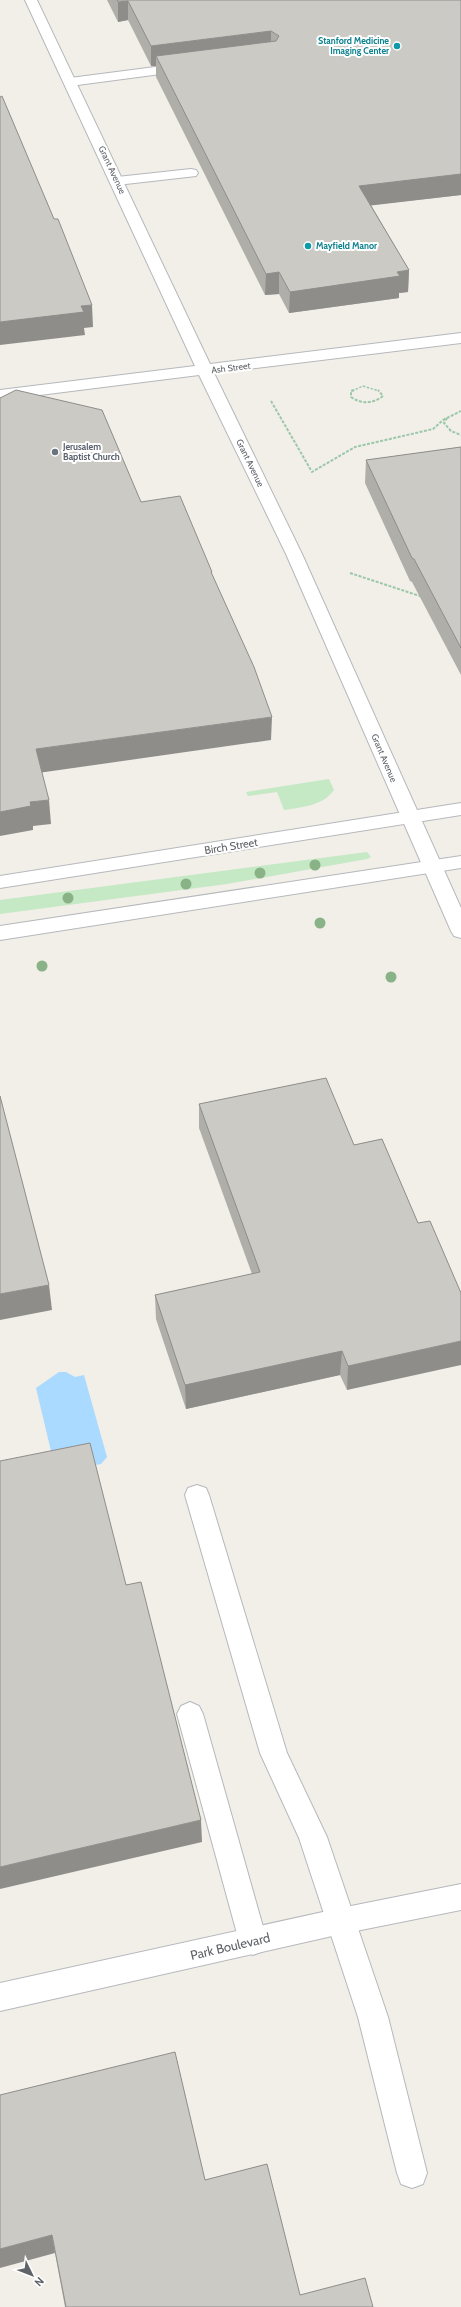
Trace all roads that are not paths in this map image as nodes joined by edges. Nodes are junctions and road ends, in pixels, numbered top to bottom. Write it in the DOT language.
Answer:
graph roads {
  1 [pos="31,0"];
  2 [pos="202,66"];
  3 [pos="70,82"];
  4 [pos="191,173"];
  5 [pos="117,181"];
  6 [pos="461,338"];
  7 [pos="206,371"];
  8 [pos="0,395"];
  9 [pos="461,809"];
  10 [pos="410,818"];
  11 [pos="461,862"];
  12 [pos="433,866"];
  13 [pos="0,882"];
  14 [pos="461,931"];
  15 [pos="0,933"];
  16 [pos="197,1495"];
  17 [pos="190,1714"];
  18 [pos="461,1897"];
  19 [pos="341,1921"];
  20 [pos="254,1941"];
  21 [pos="0,1997"];
  22 [pos="412,2174"];
  1 -- 3 [label="street, Grant Avenue"];
  2 -- 3 [label="street"];
  3 -- 5 [label="street, Grant Avenue"];
  4 -- 5 [label="street"];
  5 -- 7 [label="street, Grant Avenue"];
  6 -- 7 [label="street, Ash Street"];
  7 -- 8 [label="street, Ash Street"];
  7 -- 10 [label="street, Grant Avenue"];
  9 -- 10 [label="street, Birch Street"];
  10 -- 12 [label="street, Grant Avenue"];
  10 -- 13 [label="street, Birch Street"];
  11 -- 12 [label="street"];
  12 -- 14 [label="street, Grant Avenue"];
  12 -- 15 [label="street"];
  16 -- 19 [label="street"];
  17 -- 20 [label="street"];
  18 -- 19 [label="street, Park Boulevard"];
  19 -- 20 [label="street, Park Boulevard"];
  19 -- 22 [label="street"];
  20 -- 21 [label="street, Park Boulevard"];
}
